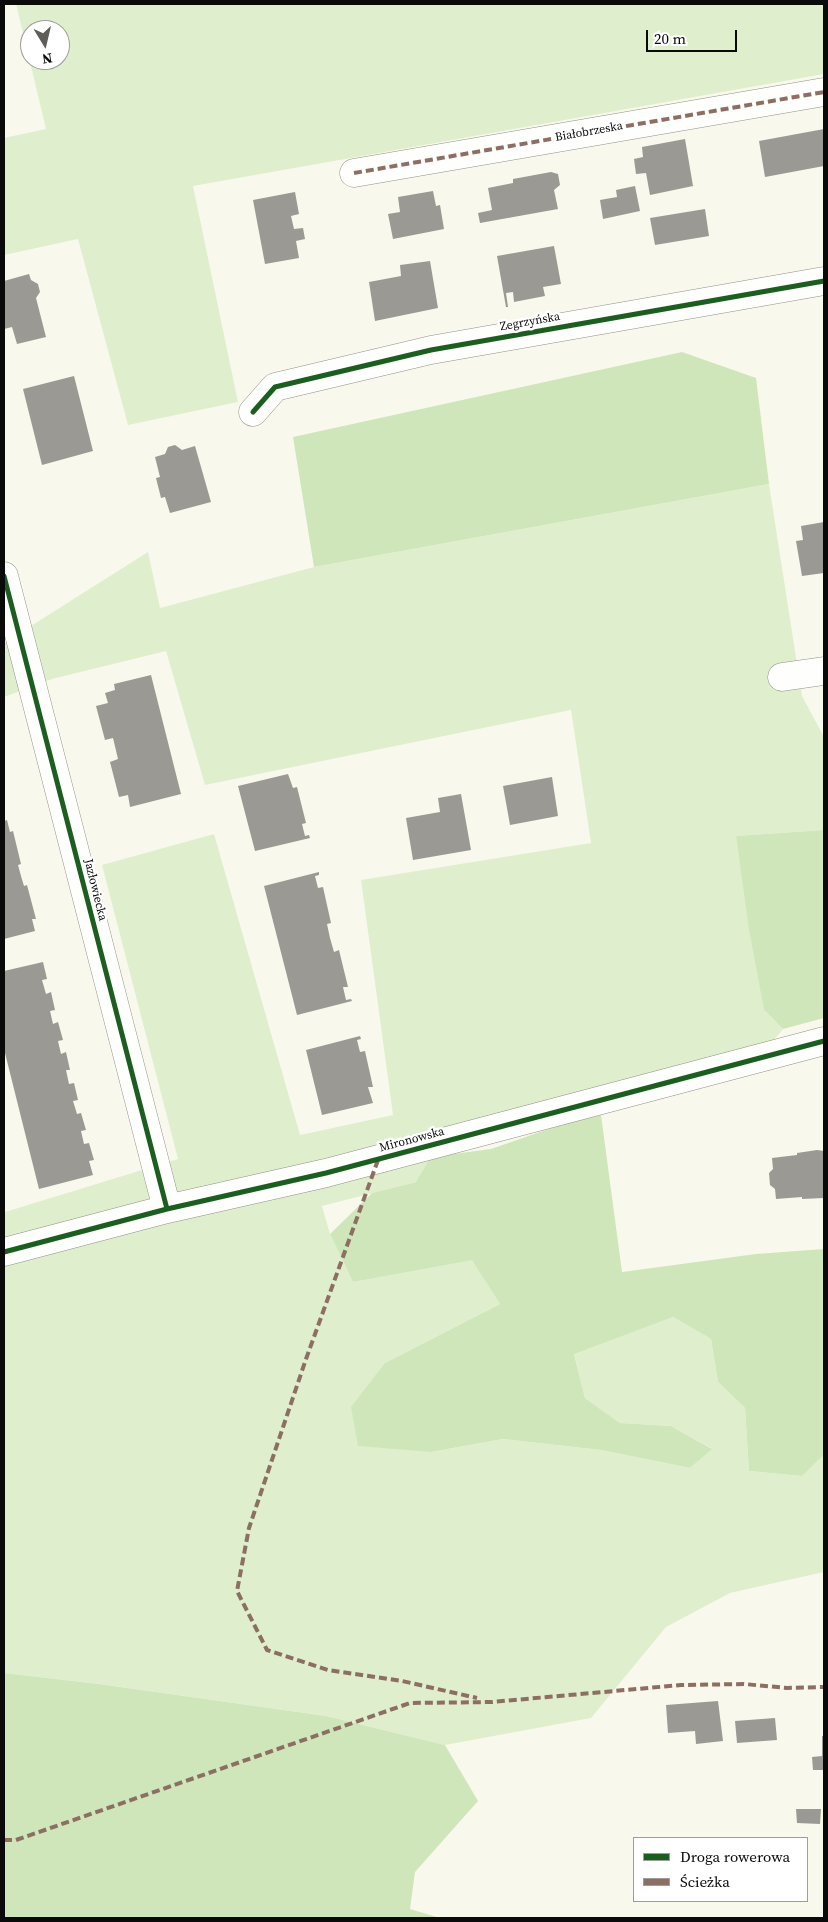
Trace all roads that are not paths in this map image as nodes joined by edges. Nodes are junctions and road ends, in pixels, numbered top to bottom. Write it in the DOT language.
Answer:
graph roads {
  1 [pos="824,92"];
  2 [pos="354,172"];
  3 [pos="824,281"];
  4 [pos="252,412"];
  5 [pos="4,576"];
  6 [pos="824,671"];
  7 [pos="782,677"];
  8 [pos="824,1041"];
  9 [pos="167,1209"];
  10 [pos="4,1252"];
  1 -- 2 [label="street, Białobrzeska"];
  3 -- 4 [label="street, Zegrzyńska"];
  5 -- 9 [label="street, Jazłowiecka"];
  6 -- 7 [label="street"];
  8 -- 9 [label="street, Mironowska"];
  9 -- 10 [label="street, Mironowska"];
}
